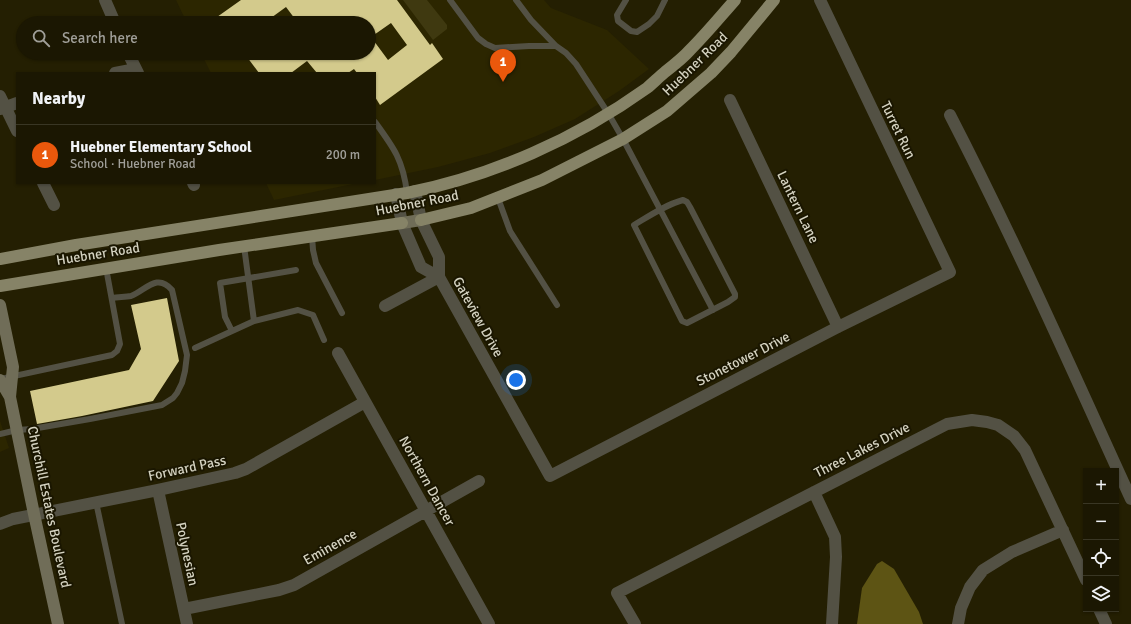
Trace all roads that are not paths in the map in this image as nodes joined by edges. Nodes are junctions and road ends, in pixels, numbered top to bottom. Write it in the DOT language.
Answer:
graph roads {
  1 [pos="105,0"];
  2 [pos="450,0"];
  3 [pos="516,0"];
  4 [pos="626,0"];
  5 [pos="665,0"];
  6 [pos="735,0"];
  7 [pos="820,0"];
  8 [pos="771,1"];
  9 [pos="112,16"];
  10 [pos="556,46"];
  11 [pos="132,60"];
  12 [pos="137,71"];
  13 [pos="126,72"];
  14 [pos="0,96"];
  15 [pos="730,100"];
  16 [pos="16,103"];
  17 [pos="3,108"];
  18 [pos="608,113"];
  19 [pos="950,115"];
  20 [pos="377,128"];
  21 [pos="16,129"];
  22 [pos="623,139"];
  23 [pos="44,184"];
  24 [pos="406,193"];
  25 [pos="498,198"];
  26 [pos="54,205"];
  27 [pos="660,209"];
  28 [pos="421,220"];
  29 [pos="402,223"];
  30 [pos="312,236"];
  31 [pos="244,246"];
  32 [pos="0,259"];
  33 [pos="106,268"];
  34 [pos="296,270"];
  35 [pos="950,272"];
  36 [pos="439,277"];
  37 [pos="248,278"];
  38 [pos="0,286"];
  39 [pos="112,298"];
  40 [pos="0,305"];
  41 [pos="557,305"];
  42 [pos="385,306"];
  43 [pos="713,310"];
  44 [pos="342,313"];
  45 [pos="254,321"];
  46 [pos="838,327"];
  47 [pos="232,331"];
  48 [pos="324,340"];
  49 [pos="195,348"];
  50 [pos="338,354"];
  51 [pos="4,379"];
  52 [pos="365,402"];
  53 [pos="17,430"];
  54 [pos="0,434"];
  55 [pos="550,476"];
  56 [pos="479,481"];
  57 [pos="158,490"];
  58 [pos="814,492"];
  59 [pos="1131,499"];
  60 [pos="96,502"];
  61 [pos="426,511"];
  62 [pos="34,514"];
  63 [pos="0,524"];
  64 [pos="1063,530"];
  65 [pos="1084,576"];
  66 [pos="184,609"];
  67 [pos="1100,612"];
  68 [pos="484,622"];
  69 [pos="58,624"];
  70 [pos="122,624"];
  71 [pos="187,624"];
  72 [pos="635,624"];
  73 [pos="832,624"];
  74 [pos="958,624"];
  75 [pos="1106,624"];
  1 -- 9 [label="street"];
  2 -- 10 [label="lane"];
  3 -- 10 [label="lane"];
  4 -- 5 [label="lane"];
  6 -- 18 [label="main road, Huebner Road"];
  7 -- 35 [label="street, Turret Run"];
  8 -- 22 [label="main road, Huebner Road"];
  10 -- 18 [label="lane"];
  11 -- 12 [label="street"];
  12 -- 13 [label="street"];
  14 -- 17 [label="street"];
  15 -- 46 [label="street, Lantern Lane"];
  16 -- 17 [label="street"];
  17 -- 21 [label="street"];
  18 -- 22 [label="lane"];
  18 -- 24 [label="main road, Huebner Road"];
  19 -- 59 [label="street"];
  20 -- 24 [label="lane"];
  22 -- 25 [label="main road, Huebner Road"];
  22 -- 27 [label="lane"];
  23 -- 26 [label="street"];
  24 -- 28 [label="street, Gateview Drive"];
  24 -- 29 [label="street, Gateview Drive"];
  24 -- 32 [label="main road, Huebner Road"];
  25 -- 28 [label="main road, Huebner Road"];
  25 -- 41 [label="lane"];
  27 -- 43 [label="lane"];
  27 -- 43 [label="lane"];
  27 -- 43 [label="lane"];
  28 -- 29 [label="street, Huebner Road"];
  28 -- 36 [label="street, Gateview Drive"];
  29 -- 30 [label="main road, Huebner Road"];
  29 -- 36 [label="street, Gateview Drive"];
  30 -- 31 [label="main road, Huebner Road"];
  30 -- 44 [label="lane"];
  31 -- 33 [label="main road, Huebner Road"];
  31 -- 37 [label="lane"];
  33 -- 38 [label="main road, Huebner Road"];
  33 -- 39 [label="lane"];
  34 -- 37 [label="lane"];
  35 -- 46 [label="street, Stonetower Drive"];
  36 -- 42 [label="street"];
  36 -- 55 [label="street, Gateview Drive"];
  37 -- 45 [label="lane"];
  37 -- 47 [label="lane"];
  39 -- 51 [label="lane"];
  39 -- 53 [label="lane"];
  40 -- 51 [label="street, Churchill Estates Boulevard"];
  45 -- 47 [label="lane"];
  45 -- 48 [label="lane"];
  46 -- 55 [label="street, Stonetower Drive"];
  47 -- 49 [label="lane"];
  50 -- 52 [label="street, Northern Dancer"];
  51 -- 53 [label="street, Churchill Estates Boulevard"];
  52 -- 57 [label="street, Forward Pass"];
  52 -- 61 [label="street, Northern Dancer"];
  53 -- 54 [label="lane"];
  53 -- 62 [label="street, Churchill Estates Boulevard"];
  56 -- 61 [label="street, Eminence"];
  57 -- 60 [label="street, Forward Pass"];
  57 -- 66 [label="street, Polynesian"];
  58 -- 64 [label="street, Three Lakes Drive"];
  58 -- 72 [label="street, Three Lakes Drive"];
  58 -- 73 [label="street"];
  60 -- 62 [label="street, Forward Pass"];
  60 -- 70 [label="lane"];
  61 -- 66 [label="street, Eminence"];
  61 -- 68 [label="street, Northern Dancer"];
  62 -- 63 [label="street, Forward Pass"];
  62 -- 69 [label="street, Churchill Estates Boulevard"];
  64 -- 65 [label="street, Three Lakes Drive"];
  64 -- 74 [label="street"];
  66 -- 71 [label="street, Polynesian"];
  67 -- 75 [label="street"];
}
